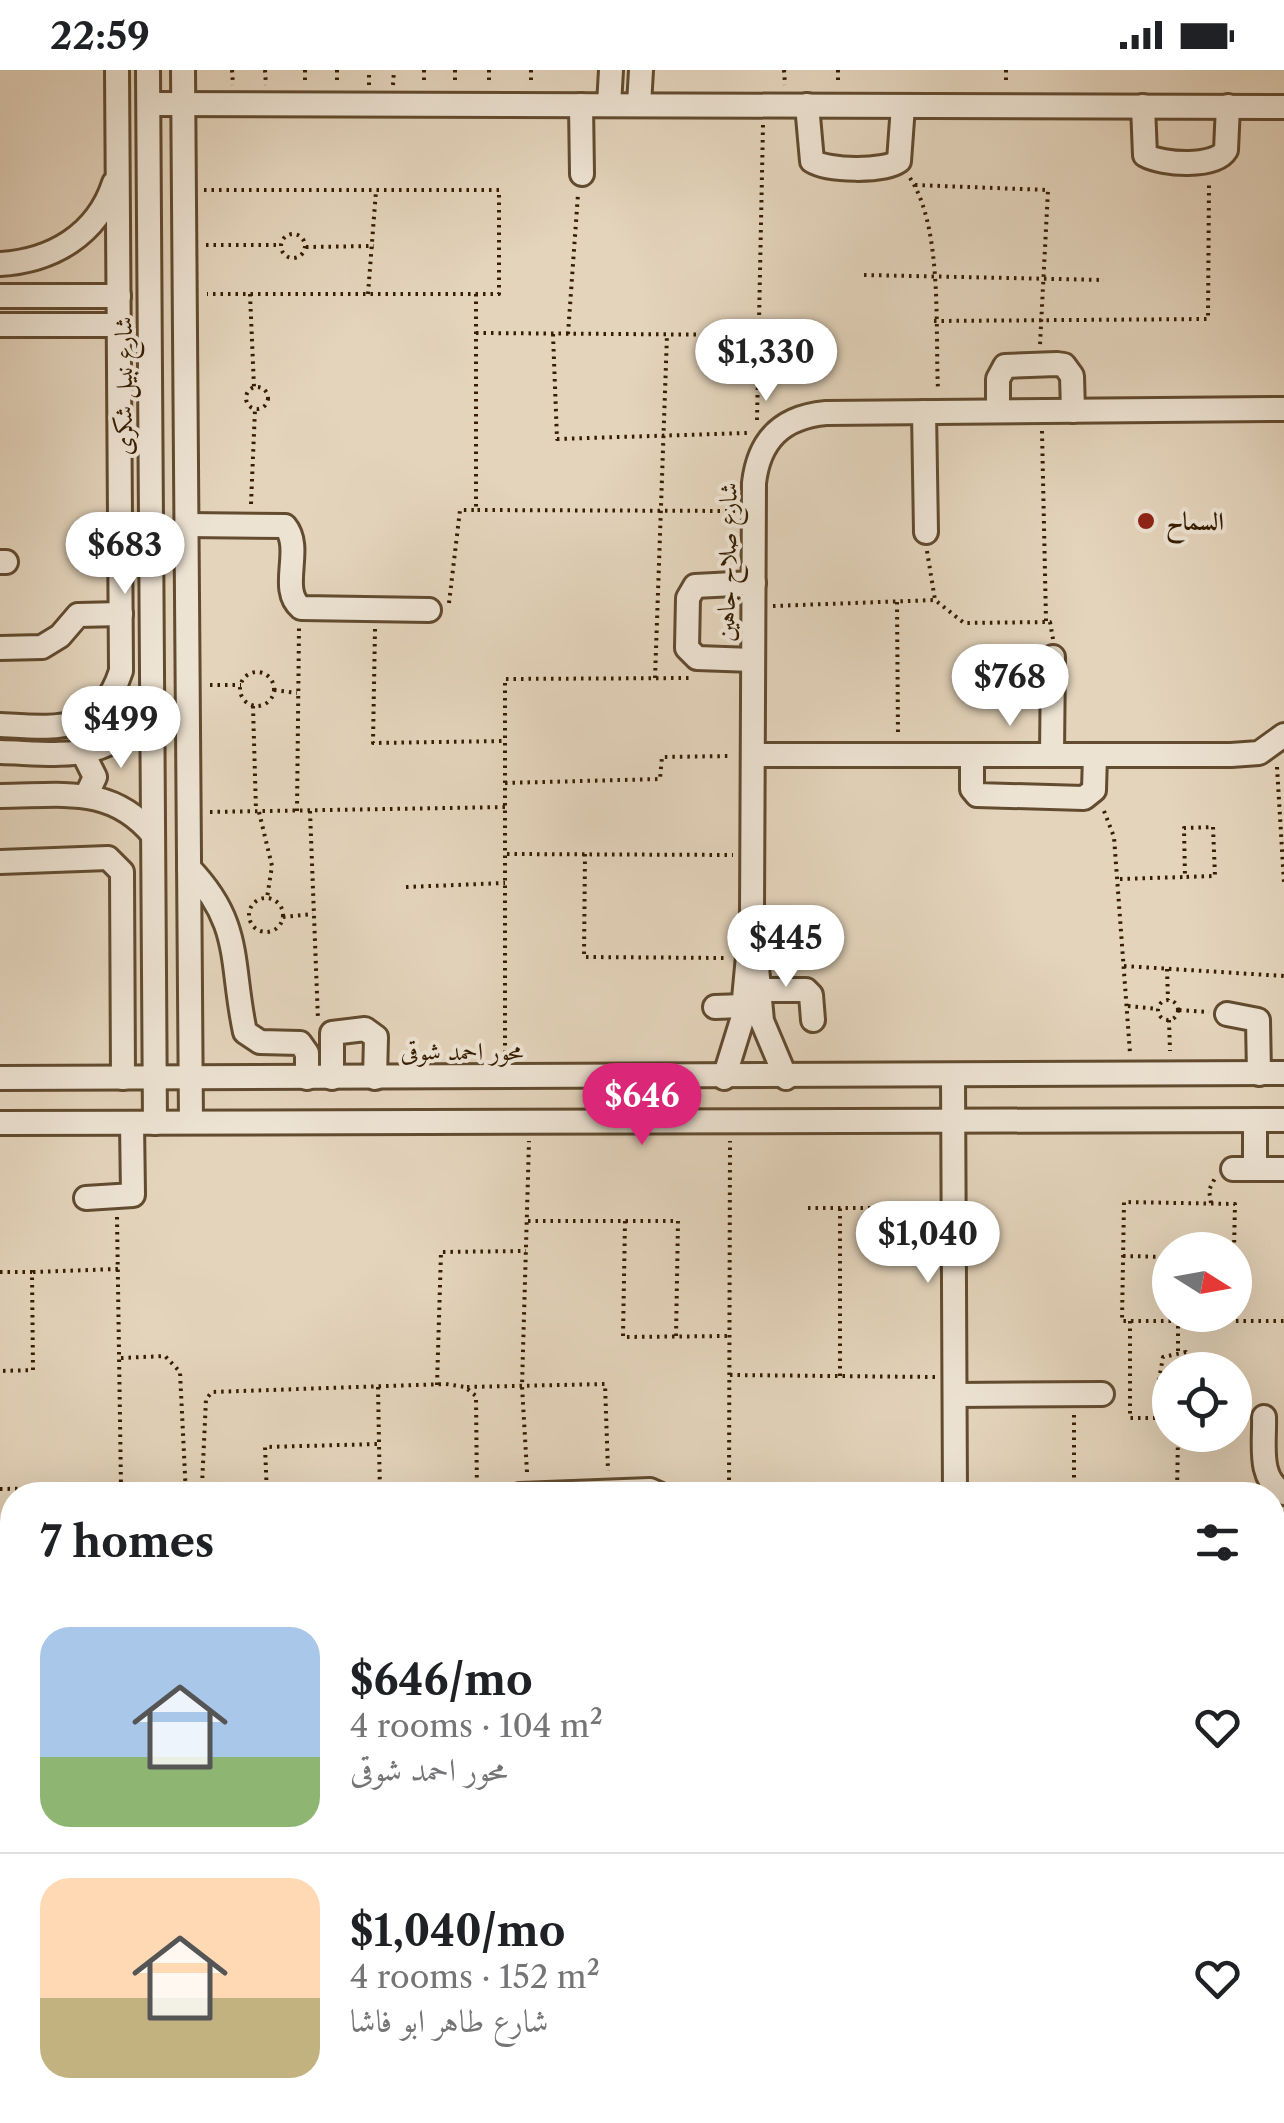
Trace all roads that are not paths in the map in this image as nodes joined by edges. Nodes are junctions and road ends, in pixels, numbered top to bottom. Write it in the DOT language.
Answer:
graph roads {
  1 [pos="117,70"];
  2 [pos="148,70"];
  3 [pos="183,70"];
  4 [pos="612,70"];
  5 [pos="641,70"];
  6 [pos="148,104"];
  7 [pos="183,104"];
  8 [pos="580,105"];
  9 [pos="609,105"];
  10 [pos="639,105"];
  11 [pos="806,105"];
  12 [pos="903,106"];
  13 [pos="1143,106"];
  14 [pos="1228,106"];
  15 [pos="1284,106"];
  16 [pos="118,170"];
  17 [pos="582,174"];
  18 [pos="0,264"];
  19 [pos="0,296"];
  20 [pos="119,296"];
  21 [pos="0,324"];
  22 [pos="119,324"];
  23 [pos="1284,409"];
  24 [pos="1073,411"];
  25 [pos="932,412"];
  26 [pos="998,412"];
  27 [pos="120,443"];
  28 [pos="151,443"];
  29 [pos="186,525"];
  30 [pos="926,532"];
  31 [pos="754,595"];
  32 [pos="428,610"];
  33 [pos="121,614"];
  34 [pos="0,648"];
  35 [pos="1053,657"];
  36 [pos="753,660"];
  37 [pos="152,708"];
  38 [pos="0,725"];
  39 [pos="1280,738"];
  40 [pos="0,752"];
  41 [pos="84,755"];
  42 [pos="753,755"];
  43 [pos="972,755"];
  44 [pos="1052,755"];
  45 [pos="1095,755"];
  46 [pos="0,796"];
  47 [pos="86,796"];
  48 [pos="154,836"];
  49 [pos="0,862"];
  50 [pos="188,868"];
  51 [pos="189,912"];
  52 [pos="154,913"];
  53 [pos="752,914"];
  54 [pos="751,998"];
  55 [pos="715,1007"];
  56 [pos="1228,1014"];
  57 [pos="813,1020"];
  58 [pos="1259,1074"];
  59 [pos="1284,1074"];
  60 [pos="953,1076"];
  61 [pos="0,1078"];
  62 [pos="123,1078"];
  63 [pos="155,1078"];
  64 [pos="190,1078"];
  65 [pos="307,1078"];
  66 [pos="332,1078"];
  67 [pos="376,1078"];
  68 [pos="724,1078"];
  69 [pos="786,1078"];
  70 [pos="1255,1120"];
  71 [pos="1284,1120"];
  72 [pos="953,1121"];
  73 [pos="144,1122"];
  74 [pos="191,1122"];
  75 [pos="0,1123"];
  76 [pos="1284,1169"];
  77 [pos="86,1198"];
  78 [pos="955,1386"];
  79 [pos="1102,1394"];
  80 [pos="1264,1418"];
  81 [pos="956,1482"];
  82 [pos="1274,1482"];
  1 -- 16 [label="street"];
  2 -- 6 [label="street, شارع نبيل شكرى"];
  3 -- 7 [label="street"];
  4 -- 9 [label="street"];
  5 -- 10 [label="street"];
  6 -- 7 [label="street"];
  6 -- 28 [label="street, شارع نبيل شكرى"];
  7 -- 8 [label="street"];
  7 -- 29 [label="street"];
  8 -- 9 [label="street"];
  8 -- 17 [label="street"];
  9 -- 10 [label="street"];
  10 -- 11 [label="street"];
  11 -- 12 [label="street"];
  11 -- 12 [label="street"];
  12 -- 13 [label="street"];
  13 -- 14 [label="street"];
  13 -- 14 [label="street"];
  14 -- 15 [label="street"];
  16 -- 18 [label="street"];
  16 -- 20 [label="street"];
  19 -- 20 [label="street"];
  20 -- 22 [label="street"];
  21 -- 22 [label="street"];
  22 -- 27 [label="street"];
  23 -- 24 [label="street, شارع صلاح جاهين"];
  24 -- 26 [label="street, شارع صلاح جاهين"];
  24 -- 26 [label="street"];
  25 -- 26 [label="street, شارع صلاح جاهين"];
  25 -- 30 [label="street"];
  25 -- 31 [label="street, شارع صلاح جاهين"];
  27 -- 28 [label="street"];
  27 -- 33 [label="street"];
  28 -- 37 [label="street, شارع نبيل شكرى"];
  29 -- 32 [label="street"];
  29 -- 50 [label="street"];
  31 -- 36 [label="street, شارع صلاح جاهين"];
  31 -- 36 [label="street"];
  33 -- 34 [label="street"];
  33 -- 38 [label="street"];
  35 -- 44 [label="street"];
  36 -- 42 [label="street, شارع صلاح جاهين"];
  37 -- 41 [label="street"];
  37 -- 48 [label="street, شارع نبيل شكرى"];
  39 -- 45 [label="street"];
  40 -- 41 [label="street"];
  41 -- 47 [label="street"];
  42 -- 43 [label="street"];
  42 -- 53 [label="street, شارع صلاح جاهين"];
  43 -- 44 [label="street"];
  43 -- 45 [label="street"];
  44 -- 45 [label="street"];
  46 -- 47 [label="street"];
  47 -- 48 [label="street"];
  48 -- 52 [label="street, شارع نبيل شكرى"];
  49 -- 62 [label="street"];
  50 -- 51 [label="street"];
  50 -- 65 [label="street"];
  51 -- 52 [label="street"];
  51 -- 64 [label="street"];
  52 -- 63 [label="street, شارع نبيل شكرى"];
  53 -- 54 [label="street, شارع صلاح جاهين"];
  53 -- 54 [label="street, شارع صلاح جاهين"];
  54 -- 55 [label="street"];
  54 -- 57 [label="street"];
  54 -- 68 [label="street, شارع صلاح جاهين"];
  54 -- 69 [label="street, شارع صلاح جاهين"];
  56 -- 58 [label="street"];
  58 -- 59 [label="street, محور احمد شوقى"];
  58 -- 60 [label="street, محور احمد شوقى"];
  60 -- 69 [label="street, محور احمد شوقى"];
  60 -- 72 [label="street"];
  61 -- 62 [label="street, محور احمد شوقى"];
  62 -- 63 [label="street, محور احمد شوقى"];
  63 -- 64 [label="street, محور احمد شوقى"];
  63 -- 73 [label="street, شارع نبيل شكرى"];
  64 -- 65 [label="street, محور احمد شوقى"];
  64 -- 74 [label="street"];
  65 -- 66 [label="street, محور احمد شوقى"];
  66 -- 67 [label="street, محور احمد شوقى"];
  66 -- 67 [label="street"];
  67 -- 68 [label="street, محور احمد شوقى"];
  68 -- 69 [label="street, محور احمد شوقى"];
  70 -- 71 [label="street"];
  70 -- 72 [label="street"];
  70 -- 76 [label="street"];
  72 -- 74 [label="street"];
  72 -- 78 [label="street"];
  73 -- 74 [label="street"];
  73 -- 75 [label="street"];
  73 -- 77 [label="street, شارع نبيل شكرى"];
  78 -- 79 [label="street"];
  78 -- 81 [label="street"];
  80 -- 82 [label="street"];
}
